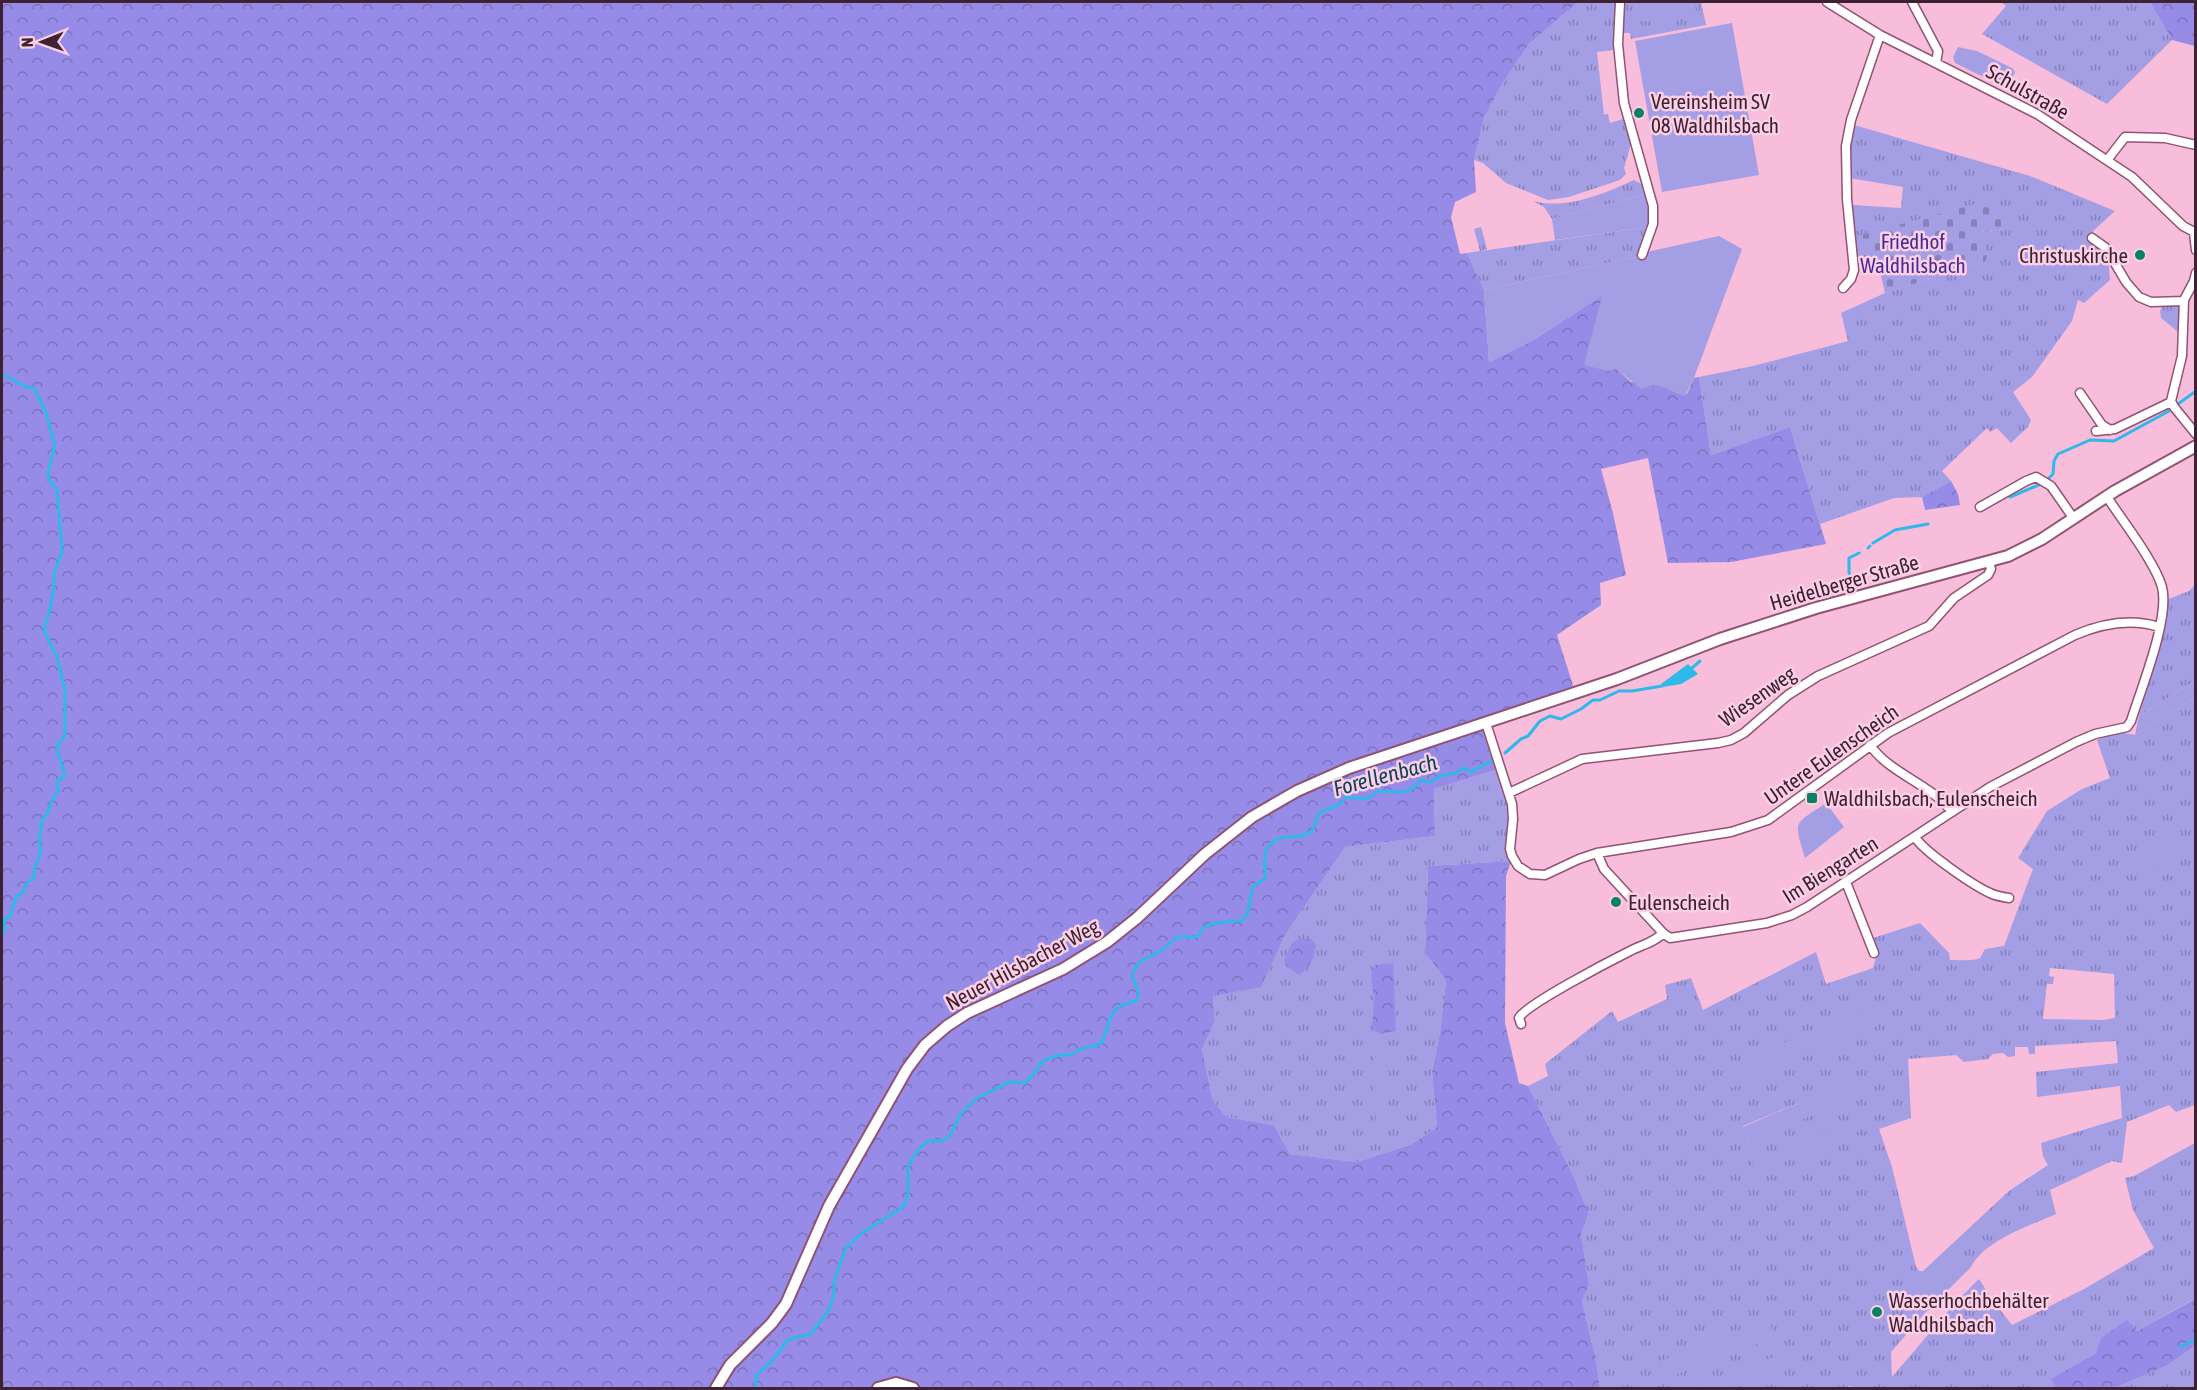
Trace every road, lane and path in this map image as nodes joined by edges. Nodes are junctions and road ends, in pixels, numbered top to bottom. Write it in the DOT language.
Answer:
graph roads {
  1 [pos="1620,2"];
  2 [pos="1827,2"];
  3 [pos="1912,2"];
  4 [pos="1881,35"];
  5 [pos="1936,63"];
  6 [pos="2196,146"];
  7 [pos="2108,159"];
  8 [pos="2195,233"];
  9 [pos="2092,238"];
  10 [pos="2196,250"];
  11 [pos="1642,255"];
  12 [pos="2195,278"];
  13 [pos="1843,288"];
  14 [pos="2184,301"];
  15 [pos="2080,393"];
  16 [pos="2171,402"];
  17 [pos="2109,430"];
  18 [pos="2096,431"];
  19 [pos="2196,434"];
  20 [pos="2196,446"];
  21 [pos="2107,497"];
  22 [pos="1980,507"];
  23 [pos="2074,519"];
  24 [pos="1989,562"];
  25 [pos="2158,627"];
  26 [pos="1486,723"];
  27 [pos="1870,745"];
  28 [pos="1509,794"];
  29 [pos="1952,812"];
  30 [pos="1915,837"];
  31 [pos="1598,854"];
  32 [pos="1846,882"];
  33 [pos="2009,898"];
  34 [pos="1663,933"];
  35 [pos="1874,953"];
  36 [pos="1521,1023"];
  37 [pos="716,1389"];
  38 [pos="878,1389"];
  39 [pos="913,1389"];
  1 -- 11 [label="street"];
  2 -- 4 [label="street, Schulstraße"];
  3 -- 5 [label="street"];
  4 -- 5 [label="street, Schulstraße"];
  4 -- 13 [label="street"];
  5 -- 7 [label="street, Schulstraße"];
  6 -- 7 [label="street"];
  7 -- 8 [label="street, Schulstraße"];
  8 -- 10 [label="street"];
  9 -- 14 [label="street"];
  12 -- 14 [label="street"];
  14 -- 16 [label="street"];
  15 -- 17 [label="street"];
  16 -- 17 [label="street"];
  16 -- 19 [label="street"];
  17 -- 18 [label="street"];
  20 -- 21 [label="street, Heidelberger Straße"];
  21 -- 23 [label="street, Heidelberger Straße"];
  21 -- 25 [label="street"];
  22 -- 23 [label="street"];
  23 -- 24 [label="street, Heidelberger Straße"];
  24 -- 26 [label="street, Heidelberger Straße"];
  24 -- 28 [label="street, Wiesenweg"];
  25 -- 27 [label="street, Untere Eulenscheich"];
  25 -- 29 [label="street, Im Biengarten"];
  26 -- 28 [label="street, Untere Eulenscheich"];
  26 -- 37 [label="street, Neuer Hilsbacher Weg"];
  27 -- 29 [label="street"];
  27 -- 31 [label="street, Untere Eulenscheich"];
  28 -- 31 [label="street, Untere Eulenscheich"];
  29 -- 30 [label="street, Im Biengarten"];
  30 -- 32 [label="street, Im Biengarten"];
  30 -- 33 [label="street"];
  31 -- 34 [label="street"];
  32 -- 34 [label="street, Im Biengarten"];
  32 -- 35 [label="street"];
  34 -- 36 [label="street"];
  38 -- 39 [label="street"];
}
